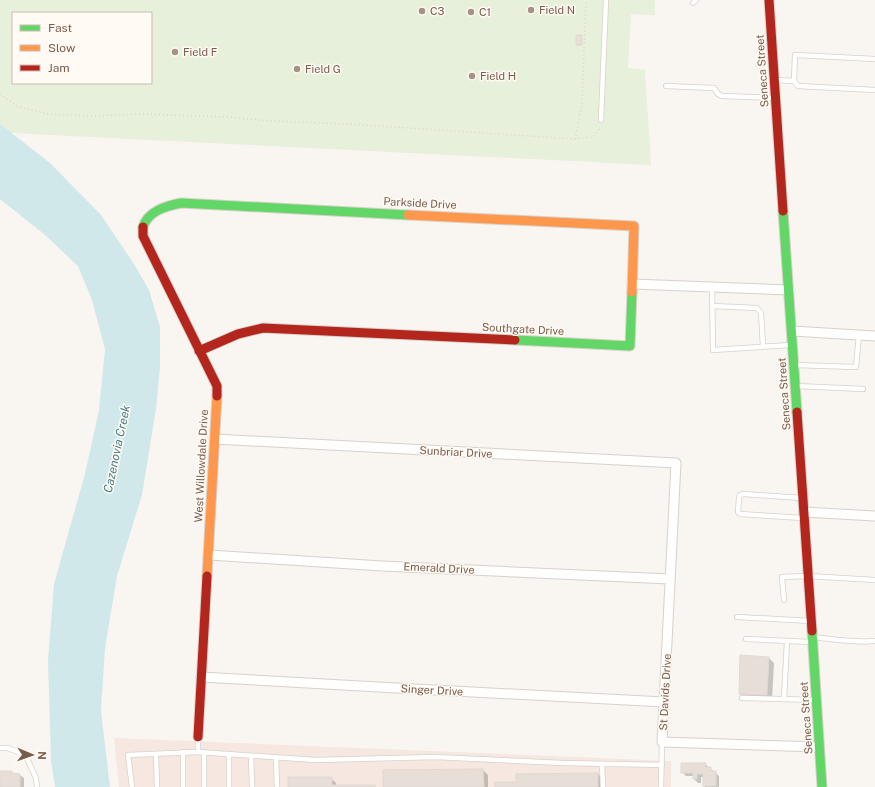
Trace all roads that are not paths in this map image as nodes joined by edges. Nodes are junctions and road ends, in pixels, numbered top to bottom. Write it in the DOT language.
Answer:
graph roads {
  1 [pos="606,0"];
  2 [pos="769,0"];
  3 [pos="875,59"];
  4 [pos="775,80"];
  5 [pos="794,81"];
  6 [pos="666,86"];
  7 [pos="875,90"];
  8 [pos="776,98"];
  9 [pos="601,120"];
  10 [pos="150,216"];
  11 [pos="632,284"];
  12 [pos="712,287"];
  13 [pos="789,290"];
  14 [pos="712,306"];
  15 [pos="792,331"];
  16 [pos="859,335"];
  17 [pos="875,336"];
  18 [pos="793,344"];
  19 [pos="763,346"];
  20 [pos="200,351"];
  21 [pos="794,365"];
  22 [pos="796,386"];
  23 [pos="863,389"];
  24 [pos="214,440"];
  25 [pos="675,484"];
  26 [pos="803,498"];
  27 [pos="804,515"];
  28 [pos="875,516"];
  29 [pos="209,555"];
  30 [pos="808,576"];
  31 [pos="670,579"];
  32 [pos="875,580"];
  33 [pos="784,600"];
  34 [pos="737,617"];
  35 [pos="811,621"];
  36 [pos="746,639"];
  37 [pos="812,639"];
  38 [pos="787,641"];
  39 [pos="875,641"];
  40 [pos="201,677"];
  41 [pos="742,698"];
  42 [pos="784,700"];
  43 [pos="816,700"];
  44 [pos="664,702"];
  45 [pos="198,737"];
  46 [pos="662,742"];
  47 [pos="819,747"];
  48 [pos="0,748"];
  49 [pos="183,752"];
  50 [pos="198,752"];
  51 [pos="204,752"];
  52 [pos="156,754"];
  53 [pos="229,754"];
  54 [pos="251,756"];
  55 [pos="276,758"];
  56 [pos="602,764"];
  57 [pos="662,765"];
  58 [pos="37,787"];
  59 [pos="132,787"];
  60 [pos="157,787"];
  61 [pos="183,787"];
  62 [pos="204,787"];
  63 [pos="229,787"];
  64 [pos="252,787"];
  65 [pos="277,787"];
  66 [pos="603,787"];
  67 [pos="661,787"];
  68 [pos="822,787"];
  1 -- 9 [label="lane"];
  2 -- 4 [label="street, Seneca Street"];
  3 -- 5 [label="lane"];
  4 -- 5 [label="lane"];
  4 -- 8 [label="street, Seneca Street"];
  5 -- 7 [label="lane"];
  6 -- 8 [label="lane"];
  8 -- 13 [label="street, Seneca Street"];
  10 -- 11 [label="street, Parkside Drive"];
  10 -- 20 [label="street, West Willowdale Drive"];
  11 -- 12 [label="street"];
  11 -- 20 [label="street, Southgate Drive"];
  12 -- 13 [label="street"];
  12 -- 14 [label="lane"];
  13 -- 15 [label="street, Seneca Street"];
  14 -- 19 [label="lane"];
  14 -- 19 [label="lane"];
  15 -- 16 [label="street"];
  15 -- 18 [label="street, Seneca Street"];
  16 -- 17 [label="street"];
  16 -- 21 [label="lane"];
  18 -- 19 [label="lane"];
  18 -- 21 [label="street, Seneca Street"];
  20 -- 24 [label="street, West Willowdale Drive"];
  21 -- 22 [label="street, Seneca Street"];
  22 -- 23 [label="lane"];
  22 -- 26 [label="street, Seneca Street"];
  24 -- 25 [label="street, Sunbriar Drive"];
  24 -- 29 [label="street, West Willowdale Drive"];
  25 -- 31 [label="street, St Davids Drive"];
  26 -- 27 [label="street, Seneca Street"];
  26 -- 27 [label="lane"];
  27 -- 28 [label="street"];
  27 -- 30 [label="street, Seneca Street"];
  29 -- 31 [label="street, Emerald Drive"];
  29 -- 40 [label="street, West Willowdale Drive"];
  30 -- 32 [label="lane"];
  30 -- 33 [label="lane"];
  30 -- 35 [label="street, Seneca Street"];
  31 -- 44 [label="street, St Davids Drive"];
  34 -- 35 [label="lane"];
  35 -- 37 [label="street, Seneca Street"];
  36 -- 38 [label="lane"];
  37 -- 38 [label="lane"];
  37 -- 39 [label="lane"];
  37 -- 43 [label="street, Seneca Street"];
  38 -- 42 [label="lane"];
  40 -- 44 [label="street, Singer Drive"];
  40 -- 45 [label="street, West Willowdale Drive"];
  41 -- 42 [label="lane"];
  42 -- 43 [label="lane"];
  43 -- 47 [label="street, Seneca Street"];
  44 -- 46 [label="street, St Davids Drive"];
  45 -- 50 [label="lane"];
  46 -- 47 [label="street, St Davids Drive"];
  46 -- 57 [label="lane"];
  47 -- 68 [label="street, Seneca Street"];
  48 -- 58 [label="lane"];
  49 -- 50 [label="lane"];
  49 -- 52 [label="lane"];
  49 -- 61 [label="lane"];
  50 -- 51 [label="lane"];
  51 -- 53 [label="lane"];
  51 -- 62 [label="lane"];
  52 -- 59 [label="lane"];
  52 -- 60 [label="lane"];
  53 -- 54 [label="lane"];
  53 -- 63 [label="lane"];
  54 -- 55 [label="lane"];
  54 -- 64 [label="lane"];
  55 -- 56 [label="lane"];
  55 -- 65 [label="lane"];
  56 -- 57 [label="lane"];
  56 -- 66 [label="lane"];
  57 -- 67 [label="lane"];
}
